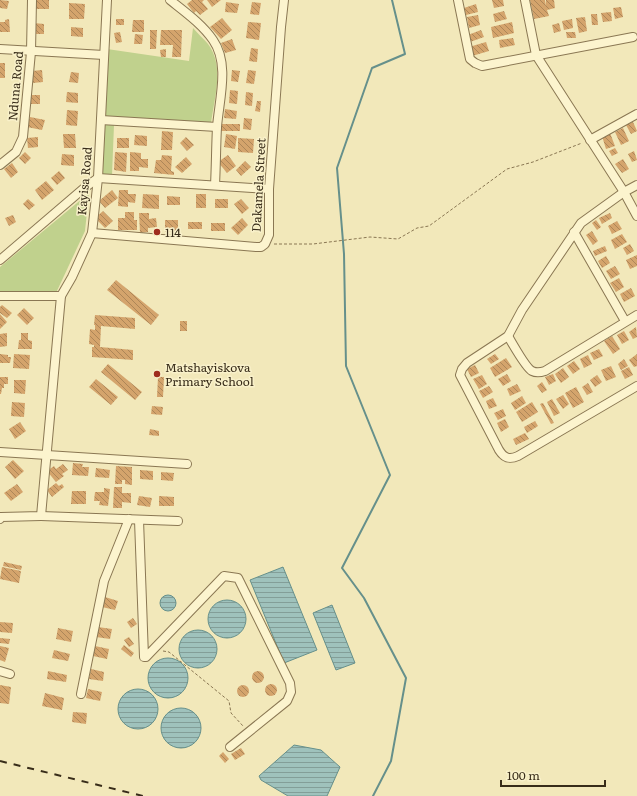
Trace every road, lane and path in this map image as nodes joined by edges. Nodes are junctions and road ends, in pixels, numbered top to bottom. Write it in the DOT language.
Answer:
graph roads {
  1 [pos="32,0"];
  2 [pos="107,0"];
  3 [pos="170,0"];
  4 [pos="458,0"];
  5 [pos="525,0"];
  6 [pos="283,1"];
  7 [pos="633,37"];
  8 [pos="0,49"];
  9 [pos="31,52"];
  10 [pos="104,55"];
  11 [pos="536,55"];
  12 [pos="637,114"];
  13 [pos="101,120"];
  14 [pos="217,127"];
  15 [pos="590,140"];
  16 [pos="0,165"];
  17 [pos="98,178"];
  18 [pos="215,185"];
  19 [pos="637,185"];
  20 [pos="269,189"];
  21 [pos="624,192"];
  22 [pos="637,216"];
  23 [pos="574,232"];
  24 [pos="92,234"];
  25 [pos="261,247"];
  26 [pos="0,260"];
  27 [pos="0,296"];
  28 [pos="61,296"];
  29 [pos="637,315"];
  30 [pos="625,321"];
  31 [pos="508,336"];
  32 [pos="637,386"];
  33 [pos="0,452"];
  34 [pos="46,455"];
  35 [pos="186,464"];
  36 [pos="41,516"];
  37 [pos="0,518"];
  38 [pos="129,519"];
  39 [pos="139,520"];
  40 [pos="178,521"];
  41 [pos="158,650"];
  42 [pos="0,671"];
  43 [pos="10,674"];
  44 [pos="81,694"];
  45 [pos="249,732"];
  46 [pos="230,747"];
  1 -- 9 [label="street, Nduna Road"];
  2 -- 10 [label="street, Kayisa Road"];
  3 -- 14 [label="street"];
  4 -- 11 [label="street"];
  5 -- 11 [label="street"];
  6 -- 20 [label="street, Dakamela Street"];
  7 -- 11 [label="street"];
  8 -- 9 [label="street"];
  9 -- 10 [label="street"];
  9 -- 16 [label="street, Nduna Road"];
  10 -- 13 [label="street, Kayisa Road"];
  11 -- 15 [label="street"];
  12 -- 15 [label="street"];
  13 -- 14 [label="street"];
  13 -- 17 [label="street, Kayisa Road"];
  14 -- 18 [label="street"];
  15 -- 21 [label="street"];
  15 -- 25 [label="path"];
  17 -- 18 [label="street"];
  17 -- 24 [label="street, Kayisa Road"];
  17 -- 26 [label="street"];
  18 -- 20 [label="street"];
  19 -- 21 [label="street"];
  20 -- 25 [label="street, Dakamela Street"];
  21 -- 22 [label="street"];
  21 -- 23 [label="street"];
  23 -- 30 [label="street"];
  23 -- 31 [label="street"];
  24 -- 25 [label="street, Dakamela Street"];
  24 -- 28 [label="street, Kayisa Road"];
  27 -- 28 [label="street"];
  28 -- 34 [label="street"];
  29 -- 30 [label="street"];
  30 -- 31 [label="street"];
  31 -- 32 [label="street"];
  33 -- 34 [label="street"];
  34 -- 35 [label="street"];
  34 -- 36 [label="street"];
  36 -- 37 [label="street"];
  36 -- 38 [label="street"];
  38 -- 39 [label="street"];
  38 -- 44 [label="street"];
  39 -- 40 [label="street"];
  39 -- 45 [label="street"];
  41 -- 45 [label="path"];
  42 -- 43 [label="street"];
  45 -- 46 [label="street"];
}
